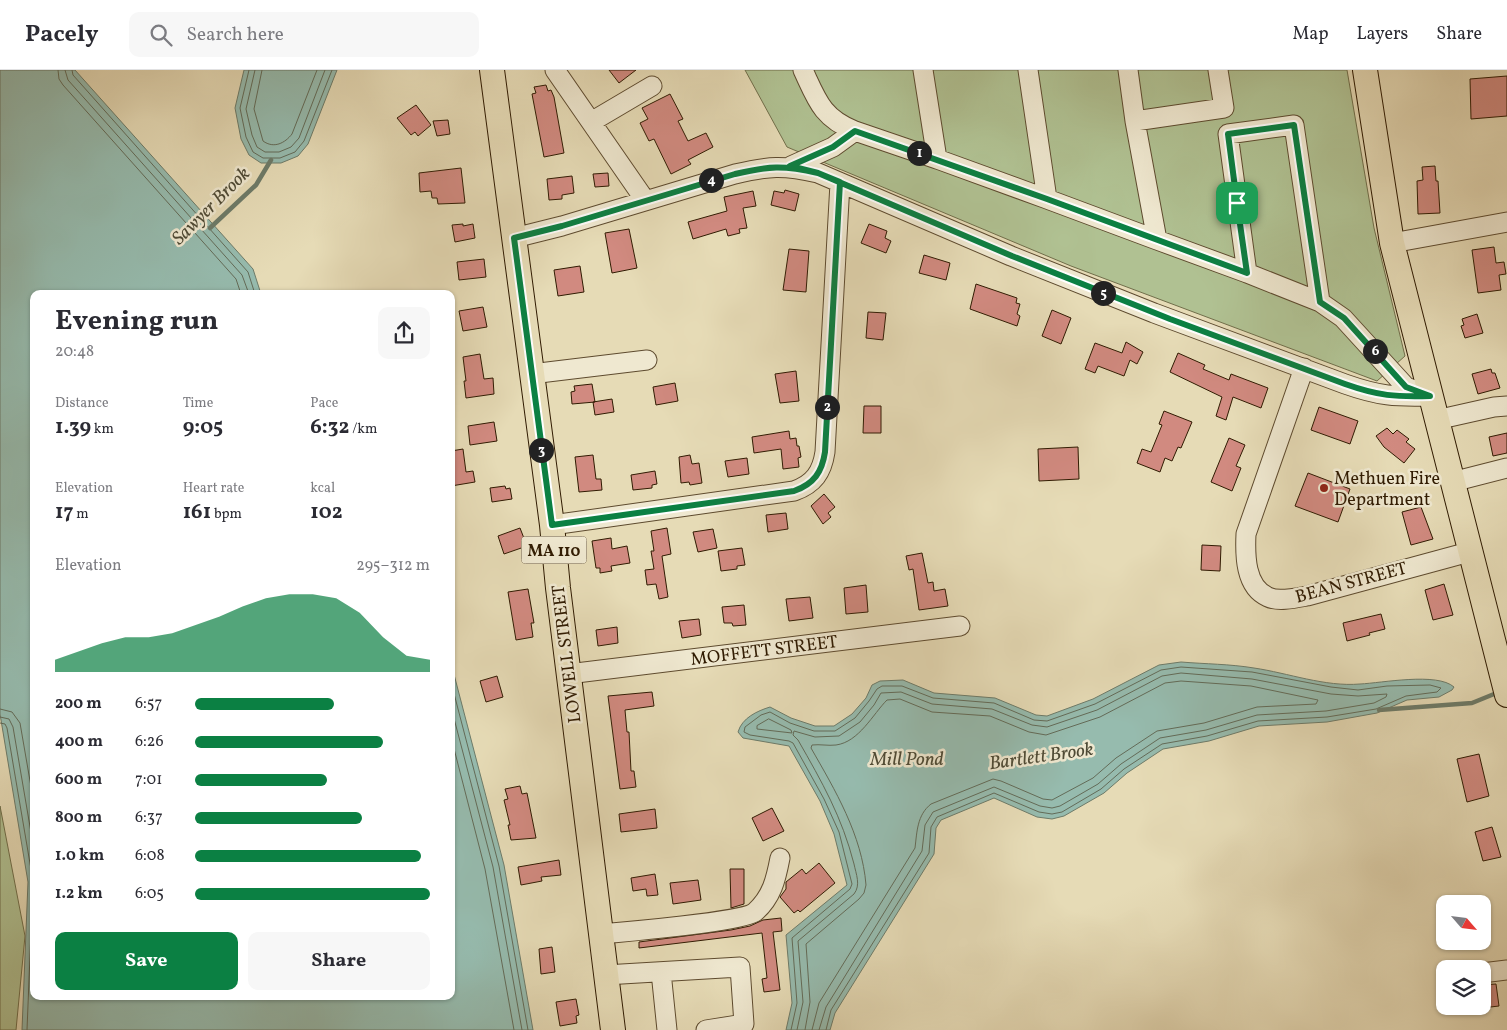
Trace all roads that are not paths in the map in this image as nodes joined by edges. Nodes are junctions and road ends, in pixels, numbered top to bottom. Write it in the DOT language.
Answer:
graph roads {
  1 [pos="492,70"];
  2 [pos="555,70"];
  3 [pos="802,70"];
  4 [pos="923,70"];
  5 [pos="1028,70"];
  6 [pos="1128,70"];
  7 [pos="1218,70"];
  8 [pos="1365,70"];
  9 [pos="652,86"];
  10 [pos="1224,108"];
  11 [pos="1135,121"];
  12 [pos="591,122"];
  13 [pos="855,131"];
  14 [pos="1228,134"];
  15 [pos="936,159"];
  16 [pos="790,166"];
  17 [pos="840,182"];
  18 [pos="1047,199"];
  19 [pos="645,200"];
  20 [pos="1507,222"];
  21 [pos="514,238"];
  22 [pos="1157,240"];
  23 [pos="1392,243"];
  24 [pos="1247,273"];
  25 [pos="1320,302"];
  26 [pos="647,360"];
  27 [pos="1304,368"];
  28 [pos="531,374"];
  29 [pos="1430,396"];
  30 [pos="1507,406"];
  31 [pos="1436,420"];
  32 [pos="1507,468"];
  33 [pos="1452,482"];
  34 [pos="552,525"];
  35 [pos="1469,552"];
  36 [pos="960,626"];
  37 [pos="568,674"];
  38 [pos="1504,685"];
  39 [pos="780,858"];
  40 [pos="600,934"];
  41 [pos="1507,970"];
  42 [pos="660,972"];
  43 [pos="1491,972"];
  44 [pos="605,975"];
  45 [pos="613,1030"];
  46 [pos="667,1030"];
  47 [pos="706,1030"];
  1 -- 21 [label="main road, LOWELL STREET / MA 110"];
  2 -- 12 [label="street"];
  3 -- 13 [label="street"];
  4 -- 15 [label="street"];
  5 -- 18 [label="street"];
  6 -- 11 [label="street"];
  7 -- 10 [label="street"];
  8 -- 23 [label="main road"];
  9 -- 12 [label="street"];
  10 -- 11 [label="street"];
  10 -- 14 [label="street"];
  11 -- 22 [label="street"];
  12 -- 19 [label="street"];
  13 -- 15 [label="street"];
  13 -- 16 [label="street"];
  14 -- 24 [label="street"];
  14 -- 25 [label="street"];
  15 -- 18 [label="street"];
  16 -- 17 [label="street"];
  16 -- 19 [label="street"];
  17 -- 27 [label="street"];
  17 -- 34 [label="street"];
  18 -- 22 [label="street"];
  19 -- 21 [label="street"];
  20 -- 23 [label="street"];
  21 -- 28 [label="main road, LOWELL STREET / MA 110"];
  22 -- 24 [label="street"];
  23 -- 29 [label="main road"];
  24 -- 25 [label="street"];
  25 -- 29 [label="street"];
  26 -- 28 [label="street"];
  27 -- 29 [label="street"];
  27 -- 35 [label="street, BEAN STREET"];
  28 -- 34 [label="main road, LOWELL STREET / MA 110"];
  29 -- 31 [label="main road"];
  30 -- 31 [label="street"];
  31 -- 33 [label="main road"];
  32 -- 33 [label="street"];
  33 -- 35 [label="main road"];
  34 -- 37 [label="main road, LOWELL STREET / MA 110"];
  35 -- 38 [label="main road"];
  36 -- 37 [label="street, MOFFETT STREET"];
  37 -- 40 [label="main road, LOWELL STREET / MA 110"];
  39 -- 40 [label="street"];
  40 -- 44 [label="main road, LOWELL STREET / MA 110"];
  41 -- 43 [label="street"];
  42 -- 44 [label="street"];
  42 -- 46 [label="street"];
  42 -- 47 [label="street"];
  44 -- 45 [label="main road, LOWELL STREET / MA 110"];
}
